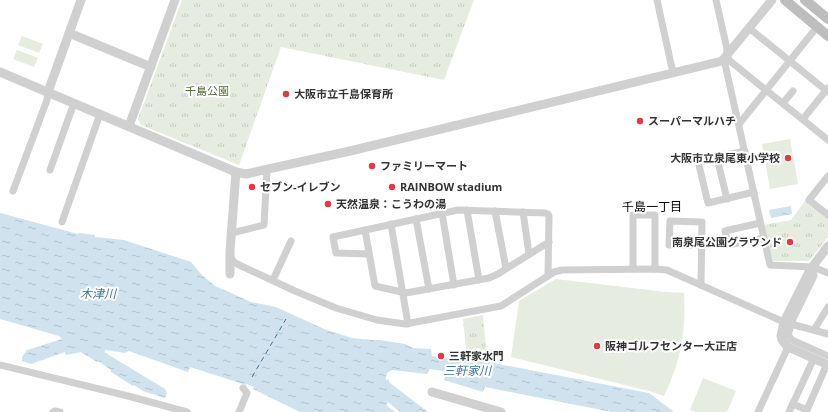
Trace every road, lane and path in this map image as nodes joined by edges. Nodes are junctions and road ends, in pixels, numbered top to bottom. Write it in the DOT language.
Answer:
graph roads {
  1 [pos="82,0"];
  2 [pos="175,0"];
  3 [pos="657,0"];
  4 [pos="716,0"];
  5 [pos="772,0"];
  6 [pos="785,0"];
  7 [pos="805,0"];
  8 [pos="828,19"];
  9 [pos="817,26"];
  10 [pos="749,28"];
  11 [pos="69,33"];
  12 [pos="828,36"];
  13 [pos="727,56"];
  14 [pos="789,61"];
  15 [pos="151,67"];
  16 [pos="0,72"];
  17 [pos="674,73"];
  18 [pos="766,90"];
  19 [pos="827,90"];
  20 [pos="792,91"];
  21 [pos="48,92"];
  22 [pos="74,103"];
  23 [pos="783,103"];
  24 [pos="100,114"];
  25 [pos="803,119"];
  26 [pos="738,124"];
  27 [pos="129,126"];
  28 [pos="828,140"];
  29 [pos="745,151"];
  30 [pos="717,158"];
  31 [pos="50,170"];
  32 [pos="267,170"];
  33 [pos="236,172"];
  34 [pos="828,177"];
  35 [pos="13,191"];
  36 [pos="754,192"];
  37 [pos="727,199"];
  38 [pos="467,210"];
  39 [pos="495,211"];
  40 [pos="523,212"];
  41 [pos="442,213"];
  42 [pos="828,216"];
  43 [pos="416,219"];
  44 [pos="62,222"];
  45 [pos="760,223"];
  46 [pos="391,224"];
  47 [pos="365,230"];
  48 [pos="232,233"];
  49 [pos="763,238"];
  50 [pos="291,242"];
  51 [pos="549,242"];
  52 [pos="701,245"];
  53 [pos="828,246"];
  54 [pos="368,254"];
  55 [pos="529,254"];
  56 [pos="230,256"];
  57 [pos="813,267"];
  58 [pos="506,268"];
  59 [pos="632,269"];
  60 [pos="655,269"];
  61 [pos="828,273"];
  62 [pos="230,274"];
  63 [pos="548,276"];
  64 [pos="273,280"];
  65 [pos="479,280"];
  66 [pos="454,285"];
  67 [pos="701,285"];
  68 [pos="429,289"];
  69 [pos="402,293"];
  70 [pos="828,307"];
  71 [pos="788,323"];
  72 [pos="408,324"];
  73 [pos="814,330"];
  74 [pos="828,334"];
  75 [pos="788,347"];
  76 [pos="814,358"];
  77 [pos="828,362"];
  78 [pos="0,365"];
  79 [pos="243,388"];
  80 [pos="432,392"];
  81 [pos="793,404"];
  82 [pos="53,412"];
  83 [pos="60,412"];
  84 [pos="187,412"];
  85 [pos="239,412"];
  86 [pos="501,412"];
  87 [pos="758,412"];
  88 [pos="789,412"];
  1 -- 11 [label="street"];
  2 -- 15 [label="street"];
  3 -- 17 [label="street"];
  4 -- 13 [label="street"];
  5 -- 10 [label="street"];
  6 -- 9 [label="main road"];
  7 -- 8 [label="main road"];
  9 -- 12 [label="main road"];
  9 -- 14 [label="street"];
  10 -- 13 [label="street"];
  10 -- 14 [label="street"];
  11 -- 15 [label="street"];
  11 -- 21 [label="street"];
  13 -- 17 [label="street"];
  13 -- 18 [label="street"];
  13 -- 26 [label="street"];
  14 -- 18 [label="street"];
  14 -- 19 [label="street"];
  15 -- 27 [label="street"];
  16 -- 21 [label="street"];
  17 -- 32 [label="street"];
  18 -- 23 [label="street"];
  18 -- 26 [label="street"];
  19 -- 25 [label="street"];
  20 -- 23 [label="street"];
  21 -- 22 [label="street"];
  21 -- 35 [label="street"];
  22 -- 24 [label="street"];
  22 -- 31 [label="street"];
  23 -- 25 [label="street"];
  24 -- 27 [label="street"];
  24 -- 44 [label="street"];
  25 -- 28 [label="street"];
  26 -- 29 [label="street"];
  27 -- 33 [label="street"];
  29 -- 30 [label="street"];
  29 -- 36 [label="street"];
  30 -- 37 [label="street"];
  30 -- 37 [label="street"];
  32 -- 33 [label="street"];
  32 -- 48 [label="street"];
  33 -- 48 [label="street"];
  34 -- 42 [label="street"];
  36 -- 37 [label="street"];
  36 -- 45 [label="street"];
  38 -- 39 [label="street"];
  38 -- 41 [label="street"];
  38 -- 65 [label="street"];
  39 -- 40 [label="street"];
  39 -- 58 [label="street"];
  40 -- 51 [label="street"];
  40 -- 55 [label="street"];
  41 -- 43 [label="street"];
  41 -- 66 [label="street"];
  43 -- 46 [label="street"];
  43 -- 68 [label="street"];
  45 -- 49 [label="street"];
  45 -- 49 [label="street"];
  46 -- 47 [label="street"];
  46 -- 69 [label="street"];
  47 -- 54 [label="street"];
  47 -- 54 [label="street"];
  48 -- 56 [label="street"];
  49 -- 57 [label="street"];
  50 -- 64 [label="street"];
  51 -- 55 [label="street"];
  51 -- 63 [label="street"];
  52 -- 52 [label="street"];
  52 -- 67 [label="street"];
  53 -- 57 [label="street"];
  54 -- 69 [label="street"];
  55 -- 58 [label="street"];
  56 -- 62 [label="street"];
  56 -- 64 [label="street"];
  57 -- 61 [label="street"];
  57 -- 71 [label="street"];
  58 -- 65 [label="street"];
  59 -- 60 [label="street"];
  59 -- 60 [label="street"];
  59 -- 63 [label="street"];
  60 -- 67 [label="street"];
  63 -- 72 [label="street"];
  64 -- 72 [label="street"];
  65 -- 66 [label="street"];
  66 -- 68 [label="street"];
  67 -- 71 [label="street"];
  68 -- 69 [label="street"];
  69 -- 72 [label="street"];
  70 -- 73 [label="street"];
  71 -- 73 [label="street"];
  71 -- 75 [label="street"];
  71 -- 77 [label="street"];
  73 -- 74 [label="street"];
  75 -- 76 [label="street"];
  75 -- 87 [label="street"];
  76 -- 77 [label="street"];
  76 -- 81 [label="street"];
  77 -- 81 [label="street"];
  78 -- 84 [label="street"];
  79 -- 85 [label="street"];
  80 -- 86 [label="street"];
  81 -- 88 [label="street"];
  82 -- 83 [label="street"];
}
